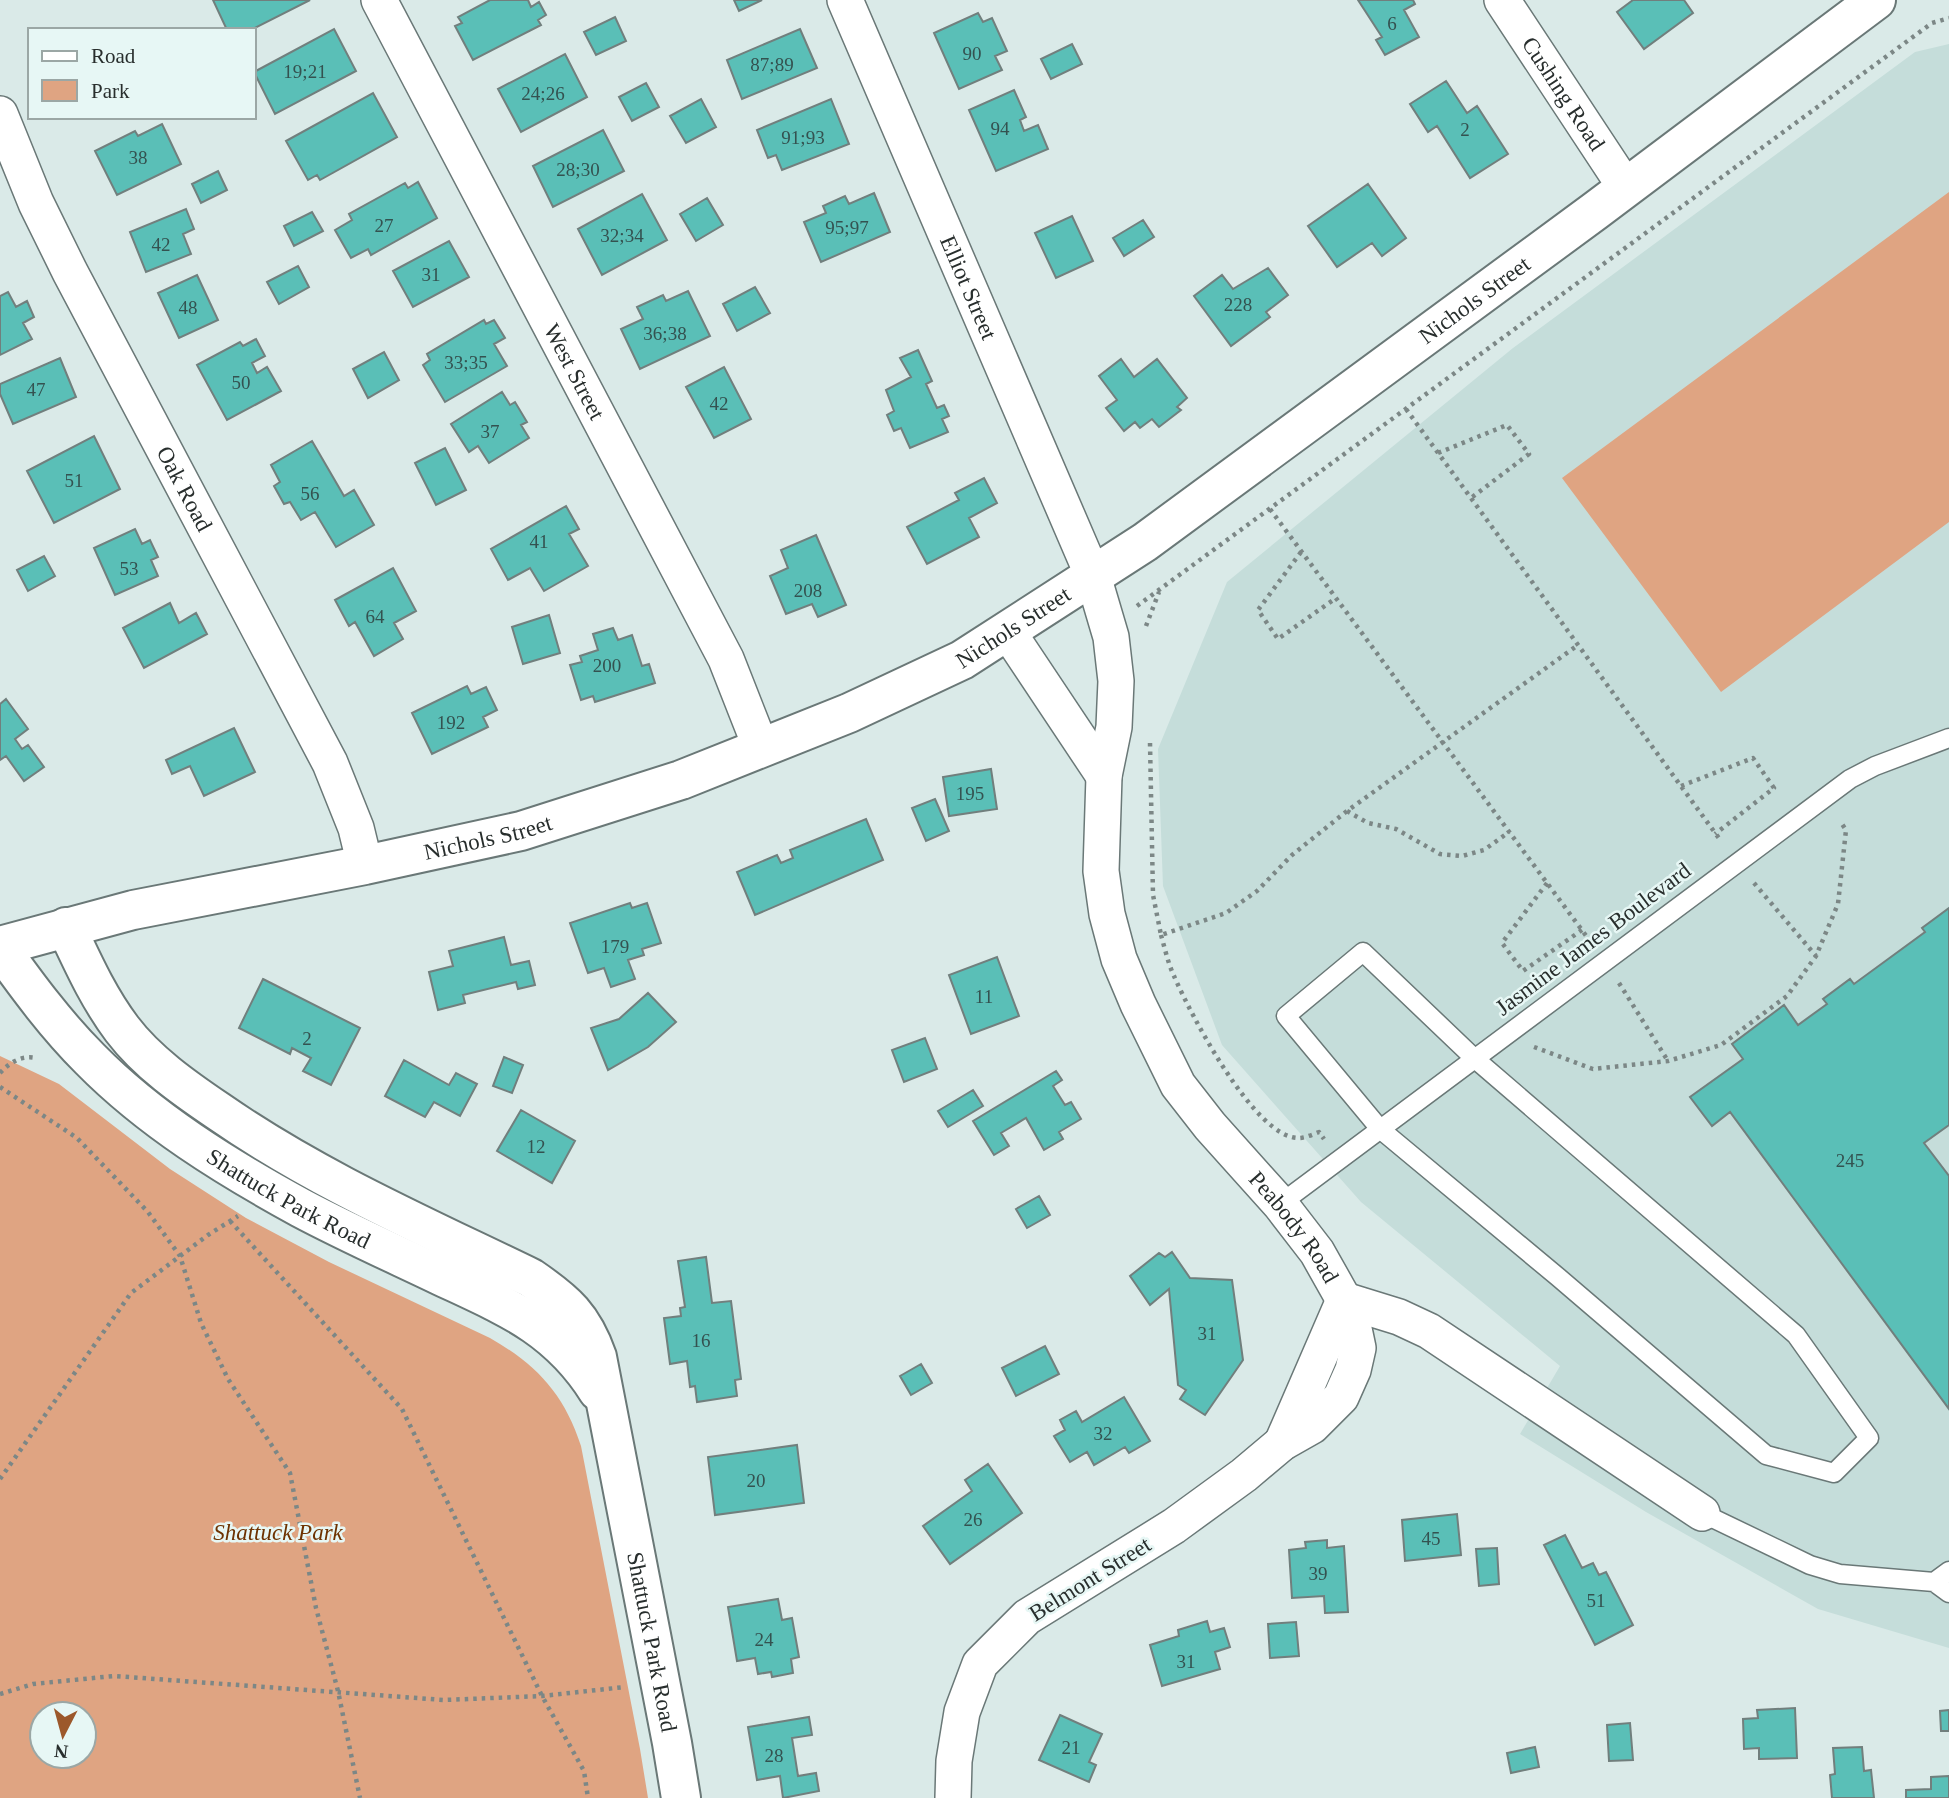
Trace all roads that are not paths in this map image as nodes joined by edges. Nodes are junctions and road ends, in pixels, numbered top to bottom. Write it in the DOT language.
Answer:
graph roads {
  1 [pos="379,0"];
  2 [pos="845,0"];
  3 [pos="1502,0"];
  4 [pos="1876,0"];
  5 [pos="0,114"];
  6 [pos="1626,188"];
  7 [pos="1093,576"];
  8 [pos="1008,632"];
  9 [pos="1949,737"];
  10 [pos="761,748"];
  11 [pos="1104,776"];
  12 [pos="365,865"];
  13 [pos="66,927"];
  14 [pos="0,947"];
  15 [pos="1474,1058"];
  16 [pos="1380,1129"];
  17 [pos="1280,1204"];
  18 [pos="413,1243"];
  19 [pos="1344,1300"];
  20 [pos="1702,1513"];
  21 [pos="1949,1572"];
  22 [pos="1942,1588"];
  23 [pos="681,1798"];
  24 [pos="953,1798"];
  1 -- 10 [label="street, West Street"];
  2 -- 7 [label="street, Elliot Street"];
  3 -- 6 [label="street, Cushing Road"];
  4 -- 6 [label="main road, Nichols Street"];
  5 -- 12 [label="street, Oak Road"];
  6 -- 7 [label="main road, Nichols Street"];
  7 -- 8 [label="main road, Nichols Street"];
  7 -- 11 [label="street, Peabody Road"];
  8 -- 10 [label="main road, Nichols Street"];
  8 -- 11 [label="street"];
  9 -- 15 [label="lane, Jasmine James Boulevard"];
  10 -- 12 [label="main road, Nichols Street"];
  11 -- 17 [label="street, Peabody Road"];
  12 -- 13 [label="main road, Nichols Street"];
  13 -- 14 [label="main road, Nichols Street"];
  13 -- 18 [label="main road, Shattuck Park Road"];
  14 -- 18 [label="main road, Shattuck Park Road"];
  15 -- 16 [label="lane, Jasmine James Boulevard"];
  15 -- 16 [label="lane"];
  15 -- 16 [label="lane"];
  16 -- 17 [label="lane, Jasmine James Boulevard"];
  17 -- 19 [label="street, Peabody Road"];
  18 -- 23 [label="main road, Shattuck Park Road"];
  19 -- 20 [label="street, Peabody Road"];
  19 -- 24 [label="street, Belmont Street"];
  20 -- 22 [label="lane"];
  21 -- 22 [label="lane"];
}
